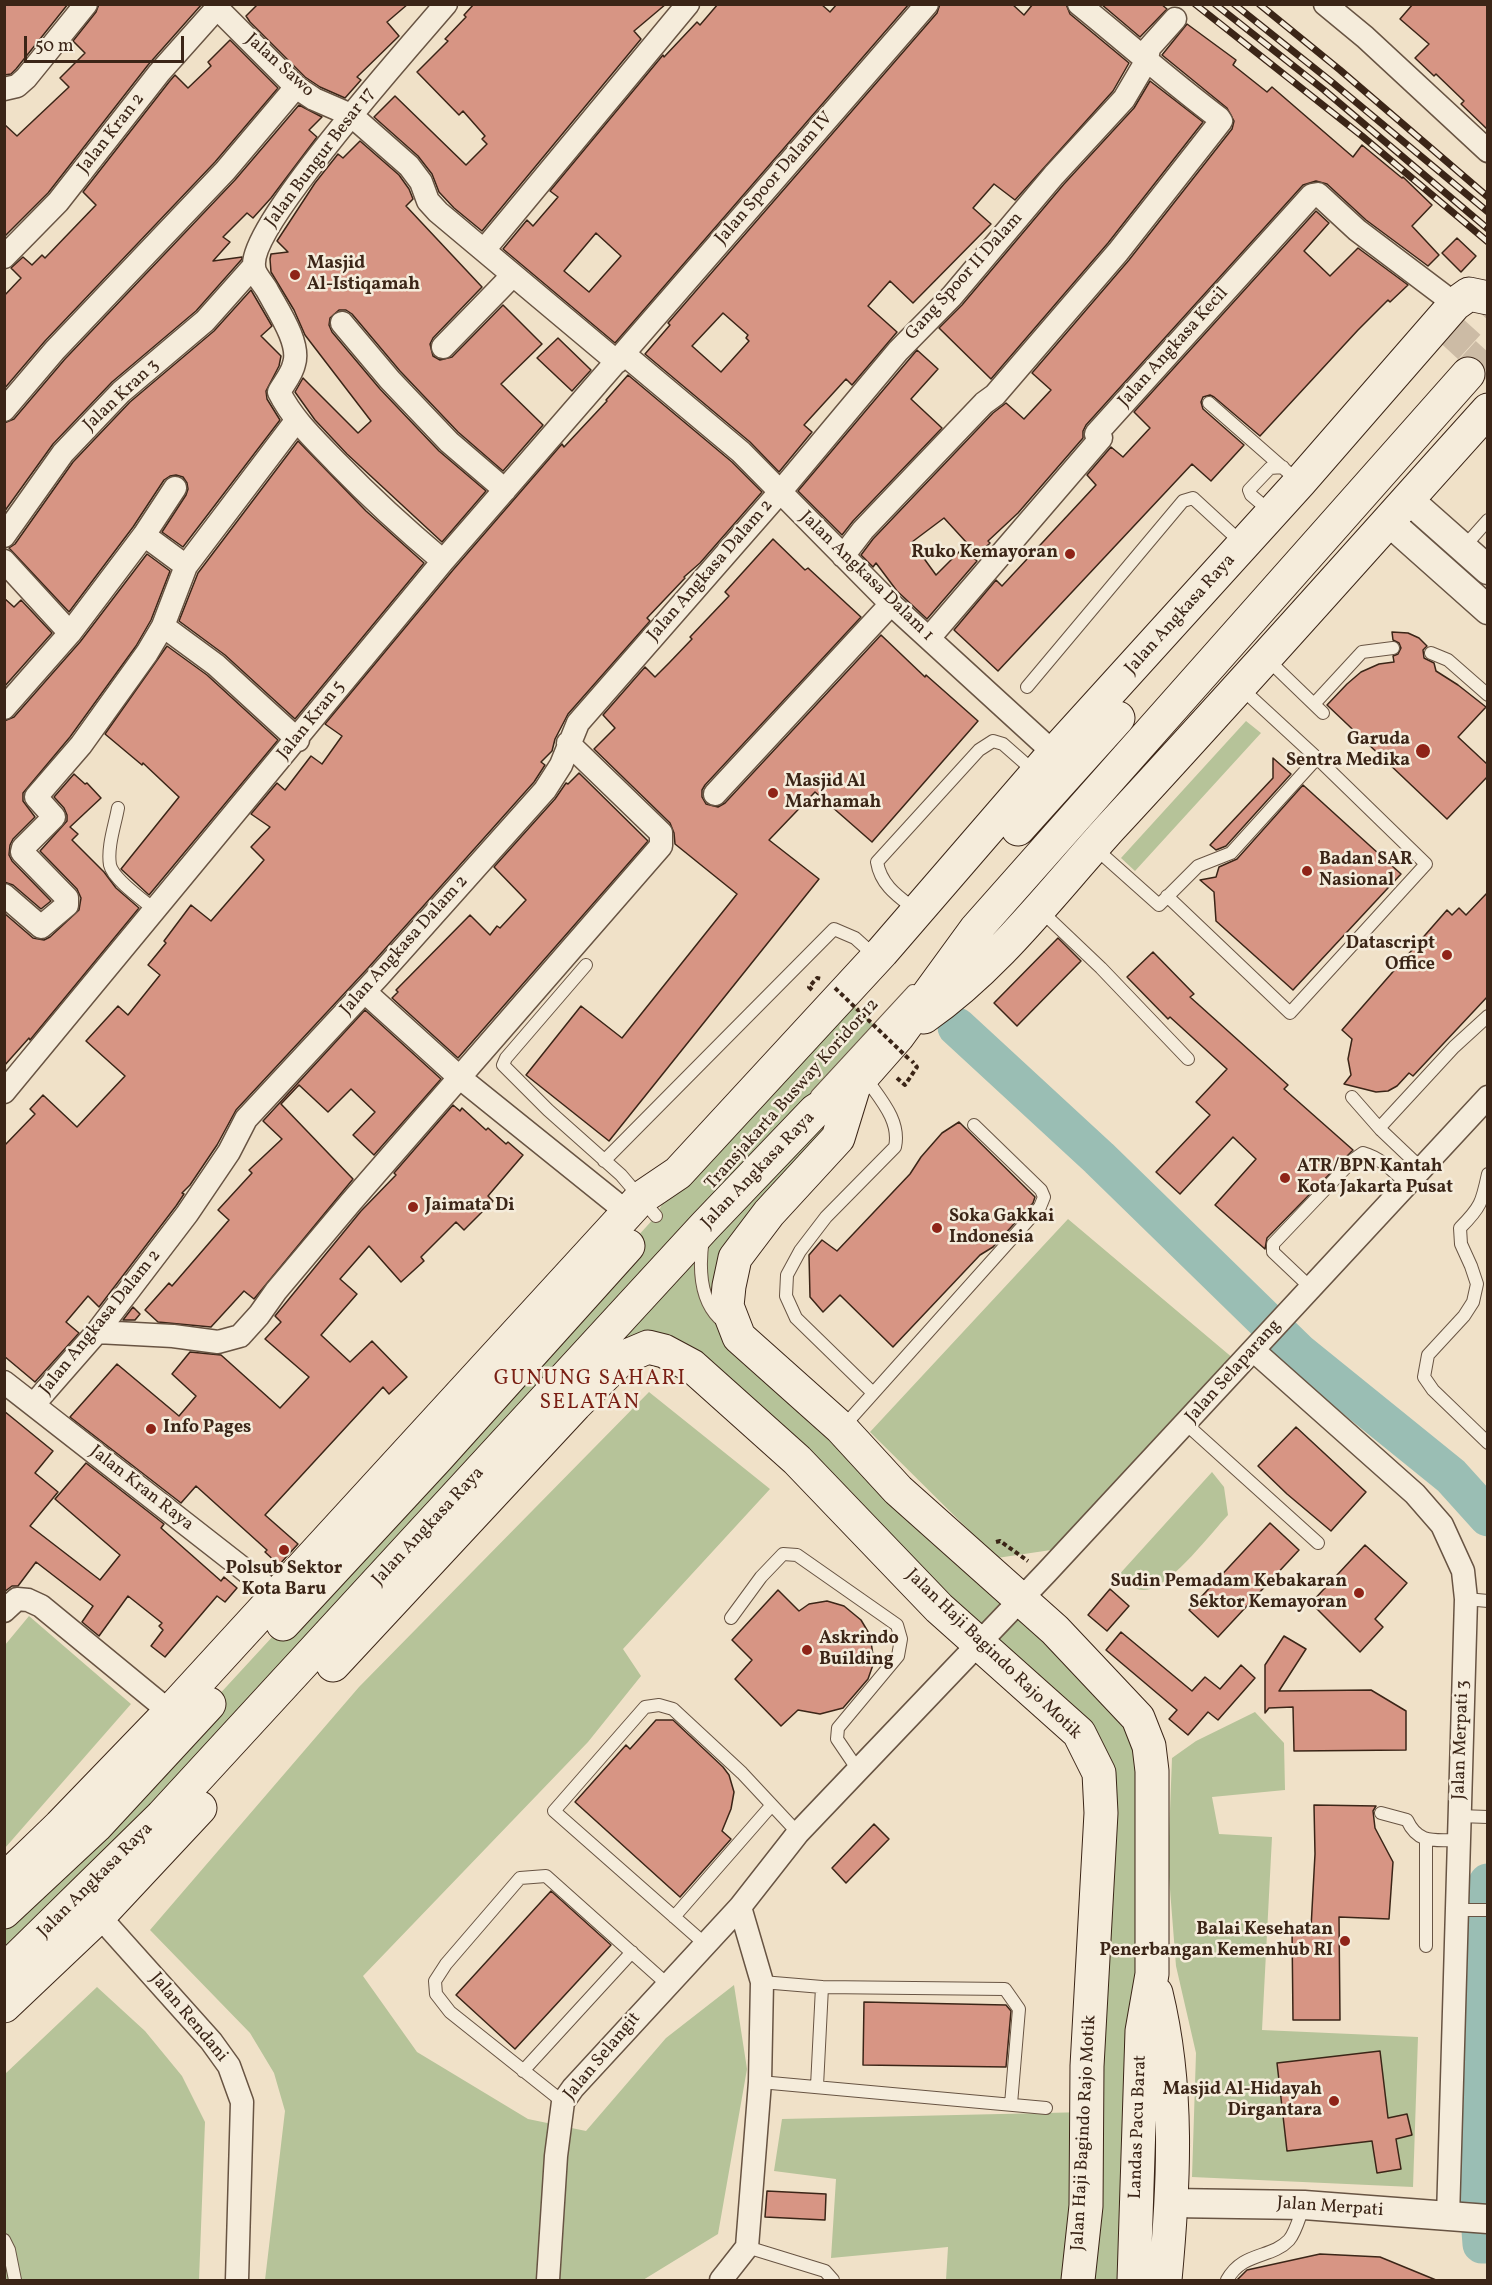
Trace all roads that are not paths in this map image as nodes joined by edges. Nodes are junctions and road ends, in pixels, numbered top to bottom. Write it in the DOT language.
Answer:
graph roads {
  1 [pos="86,4"];
  2 [pos="446,4"];
  3 [pos="688,4"];
  4 [pos="927,4"];
  5 [pos="1079,4"];
  6 [pos="1325,4"];
  7 [pos="216,6"];
  8 [pos="1175,19"];
  9 [pos="1147,60"];
  10 [pos="297,87"];
  11 [pos="4,89"];
  12 [pos="351,115"];
  13 [pos="1483,137"];
  14 [pos="484,250"];
  15 [pos="4,257"];
  16 [pos="254,267"];
  17 [pos="513,275"];
  18 [pos="1488,298"];
  19 [pos="1455,304"];
  20 [pos="342,323"];
  21 [pos="443,347"];
  22 [pos="1446,348"];
  23 [pos="620,358"];
  24 [pos="1468,374"];
  25 [pos="1209,403"];
  26 [pos="4,410"];
  27 [pos="1488,410"];
  28 [pos="296,421"];
  29 [pos="1292,475"];
  30 [pos="175,488"];
  31 [pos="505,490"];
  32 [pos="780,492"];
  33 [pos="1398,510"];
  34 [pos="1488,520"];
  35 [pos="144,535"];
  36 [pos="4,536"];
  37 [pos="1244,544"];
  38 [pos="1463,548"];
  39 [pos="843,556"];
  40 [pos="4,561"];
  41 [pos="443,561"];
  42 [pos="186,566"];
  43 [pos="1488,570"];
  44 [pos="891,604"];
  45 [pos="1488,610"];
  46 [pos="163,626"];
  47 [pos="70,633"];
  48 [pos="929,638"];
  49 [pos="1393,648"];
  50 [pos="1431,652"];
  51 [pos="1266,659"];
  52 [pos="1027,687"];
  53 [pos="1240,688"];
  54 [pos="1488,695"];
  55 [pos="4,708"];
  56 [pos="298,740"];
  57 [pos="568,743"];
  58 [pos="1317,758"];
  59 [pos="1045,764"];
  60 [pos="715,794"];
  61 [pos="118,808"];
  62 [pos="1093,847"];
  63 [pos="4,895"];
  64 [pos="1167,896"];
  65 [pos="154,909"];
  66 [pos="1039,909"];
  67 [pos="917,911"];
  68 [pos="976,929"];
  69 [pos="879,955"];
  70 [pos="586,965"];
  71 [pos="365,992"];
  72 [pos="1488,1016"];
  73 [pos="904,1048"];
  74 [pos="1188,1059"];
  75 [pos="459,1077"];
  76 [pos="859,1080"];
  77 [pos="4,1092"];
  78 [pos="1352,1097"];
  79 [pos="1488,1097"];
  80 [pos="974,1125"];
  81 [pos="1381,1130"];
  82 [pos="604,1161"];
  83 [pos="1488,1174"];
  84 [pos="1414,1176"];
  85 [pos="642,1209"];
  86 [pos="705,1226"];
  87 [pos="1311,1288"];
  88 [pos="97,1332"];
  89 [pos="739,1337"];
  90 [pos="1252,1350"];
  91 [pos="692,1366"];
  92 [pos="4,1382"];
  93 [pos="873,1393"];
  94 [pos="34,1404"];
  95 [pos="575,1405"];
  96 [pos="542,1406"];
  97 [pos="1186,1424"];
  98 [pos="841,1428"];
  99 [pos="1488,1443"];
  100 [pos="437,1458"];
  101 [pos="400,1461"];
  102 [pos="489,1462"];
  103 [pos="483,1505"];
  104 [pos="1318,1543"];
  105 [pos="278,1596"];
  106 [pos="1020,1599"];
  107 [pos="1476,1600"];
  108 [pos="4,1611"];
  109 [pos="730,1618"];
  110 [pos="978,1645"];
  111 [pos="170,1712"];
  112 [pos="858,1770"];
  113 [pos="771,1806"];
  114 [pos="1381,1814"];
  115 [pos="1467,1816"];
  116 [pos="1488,1817"];
  117 [pos="798,1833"];
  118 [pos="1426,1839"];
  119 [pos="1457,1840"];
  120 [pos="4,1880"];
  121 [pos="740,1907"];
  122 [pos="1465,1910"];
  123 [pos="1488,1910"];
  124 [pos="4,1912"];
  125 [pos="99,1916"];
  126 [pos="674,1917"];
  127 [pos="705,1944"];
  128 [pos="1426,1946"];
  129 [pos="632,1952"];
  130 [pos="4,1971"];
  131 [pos="1152,1974"];
  132 [pos="762,1983"];
  133 [pos="667,1984"];
  134 [pos="822,1987"];
  135 [pos="4,2006"];
  136 [pos="523,2072"];
  137 [pos="760,2082"];
  138 [pos="817,2086"];
  139 [pos="563,2102"];
  140 [pos="1011,2104"];
  141 [pos="1046,2108"];
  142 [pos="1088,2154"];
  143 [pos="1172,2203"];
  144 [pos="1304,2205"];
  145 [pos="1469,2218"];
  146 [pos="4,2240"];
  147 [pos="747,2247"];
  148 [pos="15,2280"];
  149 [pos="237,2280"];
  150 [pos="548,2280"];
  151 [pos="721,2280"];
  152 [pos="832,2280"];
  153 [pos="1078,2280"];
  154 [pos="1098,2280"];
  155 [pos="1134,2280"];
  156 [pos="1165,2280"];
  157 [pos="1227,2280"];
  1 -- 11 [label="street"];
  2 -- 12 [label="street, Jalan Bungur Besar 17"];
  3 -- 14 [label="street"];
  4 -- 23 [label="street, Jalan Spoor Dalam IV"];
  5 -- 9 [label="street"];
  6 -- 13 [label="street"];
  7 -- 10 [label="street, Jalan Sawo"];
  7 -- 15 [label="street, Jalan Kran 2"];
  8 -- 9 [label="street, Gang Spoor II Dalam"];
  9 -- 32 [label="street, Gang Spoor II Dalam"];
  9 -- 39 [label="street"];
  10 -- 12 [label="street, Jalan Sawo"];
  10 -- 26 [label="street"];
  12 -- 14 [label="street, Jalan Angkasa Dalam 1"];
  12 -- 16 [label="street, Jalan Bungur Besar 17"];
  14 -- 17 [label="street, Jalan Angkasa Dalam 1"];
  16 -- 28 [label="street"];
  16 -- 36 [label="street, Jalan Kran 3"];
  17 -- 21 [label="street"];
  17 -- 23 [label="street, Jalan Angkasa Dalam 1"];
  18 -- 19 [label="main road"];
  19 -- 29 [label="main road, Jalan Angkasa Raya"];
  19 -- 48 [label="street, Jalan Angkasa Kecil"];
  20 -- 31 [label="street"];
  22 -- 69 [label="main road, Jalan Angkasa Raya"];
  23 -- 31 [label="street, Jalan Kran 5"];
  23 -- 32 [label="street, Jalan Angkasa Dalam 1"];
  24 -- 68 [label="main road, Jalan Angkasa Raya"];
  25 -- 29 [label="lane"];
  27 -- 33 [label="main road, Jalan Angkasa Raya"];
  28 -- 41 [label="street"];
  28 -- 42 [label="street"];
  29 -- 37 [label="main road, Jalan Angkasa Raya"];
  30 -- 35 [label="street"];
  31 -- 41 [label="street, Jalan Kran 5"];
  32 -- 39 [label="street, Jalan Angkasa Dalam 1"];
  32 -- 57 [label="street, Jalan Angkasa Dalam 2"];
  33 -- 38 [label="street"];
  33 -- 45 [label="street"];
  33 -- 51 [label="main road, Jalan Angkasa Raya"];
  34 -- 38 [label="lane"];
  35 -- 42 [label="street"];
  35 -- 47 [label="street"];
  37 -- 52 [label="lane"];
  37 -- 59 [label="main road, Jalan Angkasa Raya"];
  38 -- 43 [label="street"];
  39 -- 44 [label="street, Jalan Angkasa Dalam 1"];
  40 -- 47 [label="street"];
  41 -- 56 [label="street, Jalan Kran 5"];
  42 -- 46 [label="street"];
  44 -- 48 [label="street, Jalan Angkasa Dalam 1"];
  44 -- 60 [label="street"];
  46 -- 56 [label="street"];
  46 -- 63 [label="street"];
  47 -- 55 [label="street"];
  48 -- 59 [label="street, Jalan Angkasa Dalam 1"];
  49 -- 51 [label="lane"];
  50 -- 54 [label="lane"];
  51 -- 53 [label="main road, Jalan Angkasa Raya"];
  53 -- 58 [label="lane"];
  53 -- 62 [label="main road, Jalan Angkasa Raya"];
  56 -- 65 [label="street, Jalan Kran 5"];
  57 -- 71 [label="street, Jalan Angkasa Dalam 2"];
  57 -- 75 [label="street"];
  58 -- 64 [label="lane"];
  58 -- 64 [label="lane"];
  59 -- 67 [label="main road, Jalan Angkasa Raya"];
  59 -- 67 [label="lane"];
  61 -- 65 [label="lane"];
  62 -- 64 [label="lane"];
  62 -- 66 [label="main road, Jalan Angkasa Raya"];
  65 -- 77 [label="street, Jalan Kran 5"];
  66 -- 73 [label="main road, Jalan Angkasa Raya"];
  66 -- 74 [label="lane"];
  67 -- 69 [label="main road, Jalan Angkasa Raya"];
  68 -- 73 [label="main road, Jalan Angkasa Raya"];
  68 -- 86 [label="lane, Transjakarta Busway Koridor 12"];
  69 -- 82 [label="lane"];
  69 -- 85 [label="main road, Jalan Angkasa Raya"];
  70 -- 82 [label="lane"];
  71 -- 75 [label="street"];
  71 -- 88 [label="street, Jalan Angkasa Dalam 2"];
  72 -- 81 [label="lane"];
  73 -- 76 [label="main road, Jalan Angkasa Raya"];
  75 -- 85 [label="street"];
  75 -- 88 [label="street"];
  76 -- 86 [label="main road, Jalan Angkasa Raya"];
  76 -- 89 [label="main road, Jalan Angkasa Raya"];
  76 -- 93 [label="lane"];
  78 -- 81 [label="lane"];
  79 -- 84 [label="street, Jalan Selaparang"];
  80 -- 93 [label="lane"];
  81 -- 84 [label="lane"];
  82 -- 85 [label="lane"];
  83 -- 99 [label="lane"];
  84 -- 87 [label="street, Jalan Selaparang"];
  84 -- 87 [label="lane"];
  85 -- 100 [label="main road, Jalan Angkasa Raya"];
  85 -- 101 [label="main road, Jalan Angkasa Raya"];
  86 -- 89 [label="lane, Transjakarta Busway Koridor 12"];
  86 -- 96 [label="main road, Jalan Angkasa Raya"];
  87 -- 90 [label="street, Jalan Selaparang"];
  88 -- 94 [label="street, Jalan Angkasa Dalam 2"];
  89 -- 98 [label="main road"];
  90 -- 97 [label="street, Jalan Selaparang"];
  90 -- 107 [label="street, Jalan Merpati 3"];
  91 -- 95 [label="main road, Jalan Angkasa Raya"];
  91 -- 110 [label="main road, Jalan Haji Bagindo Rajo Motik"];
  92 -- 94 [label="street, Jalan Kran Raya"];
  93 -- 98 [label="lane"];
  94 -- 105 [label="street, Jalan Kran Raya"];
  95 -- 96 [label="main road"];
  95 -- 103 [label="main road, Jalan Angkasa Raya"];
  96 -- 102 [label="main road, Jalan Angkasa Raya"];
  97 -- 104 [label="lane"];
  97 -- 106 [label="street, Jalan Selaparang"];
  98 -- 106 [label="main road"];
  100 -- 101 [label="main road"];
  100 -- 124 [label="main road, Jalan Angkasa Raya"];
  101 -- 105 [label="main road, Jalan Angkasa Raya"];
  102 -- 103 [label="main road"];
  102 -- 130 [label="main road, Jalan Angkasa Raya"];
  103 -- 125 [label="main road, Jalan Angkasa Raya"];
  105 -- 111 [label="main road, Jalan Angkasa Raya"];
  106 -- 110 [label="street, Jalan Selaparang"];
  106 -- 131 [label="main road"];
  107 -- 115 [label="street, Jalan Merpati 3"];
  108 -- 111 [label="street"];
  109 -- 112 [label="lane"];
  110 -- 112 [label="street, Jalan Selangit"];
  110 -- 142 [label="main road, Jalan Haji Bagindo Rajo Motik"];
  111 -- 120 [label="main road, Jalan Angkasa Raya"];
  112 -- 117 [label="street, Jalan Selangit"];
  113 -- 117 [label="lane"];
  113 -- 126 [label="lane"];
  113 -- 126 [label="lane"];
  114 -- 118 [label="lane"];
  115 -- 116 [label="lane"];
  115 -- 119 [label="street, Jalan Merpati 3"];
  117 -- 121 [label="street, Jalan Selangit"];
  118 -- 119 [label="lane"];
  118 -- 128 [label="lane"];
  119 -- 122 [label="street, Jalan Merpati 3"];
  121 -- 127 [label="street, Jalan Selangit"];
  121 -- 132 [label="street"];
  122 -- 123 [label="lane"];
  122 -- 145 [label="street, Jalan Merpati 3"];
  125 -- 135 [label="main road, Jalan Angkasa Raya"];
  125 -- 149 [label="street, Jalan Rendani"];
  126 -- 127 [label="lane"];
  127 -- 133 [label="street, Jalan Selangit"];
  129 -- 133 [label="lane"];
  129 -- 136 [label="lane"];
  129 -- 136 [label="lane"];
  131 -- 143 [label="main road"];
  131 -- 155 [label="main road, Landas Pacu Barat"];
  132 -- 134 [label="lane"];
  132 -- 137 [label="street"];
  133 -- 139 [label="street, Jalan Selangit"];
  134 -- 138 [label="lane"];
  134 -- 140 [label="lane"];
  136 -- 139 [label="lane"];
  137 -- 138 [label="lane"];
  137 -- 147 [label="street"];
  138 -- 140 [label="lane"];
  139 -- 150 [label="street, Jalan Selangit"];
  140 -- 141 [label="lane"];
  142 -- 153 [label="main road, Jalan Haji Bagindo Rajo Motik"];
  142 -- 154 [label="main road"];
  143 -- 144 [label="street, Jalan Merpati"];
  143 -- 156 [label="main road"];
  144 -- 145 [label="street, Jalan Merpati"];
  144 -- 157 [label="lane"];
  146 -- 148 [label="lane"];
  147 -- 151 [label="street"];
  147 -- 152 [label="lane"];
}
